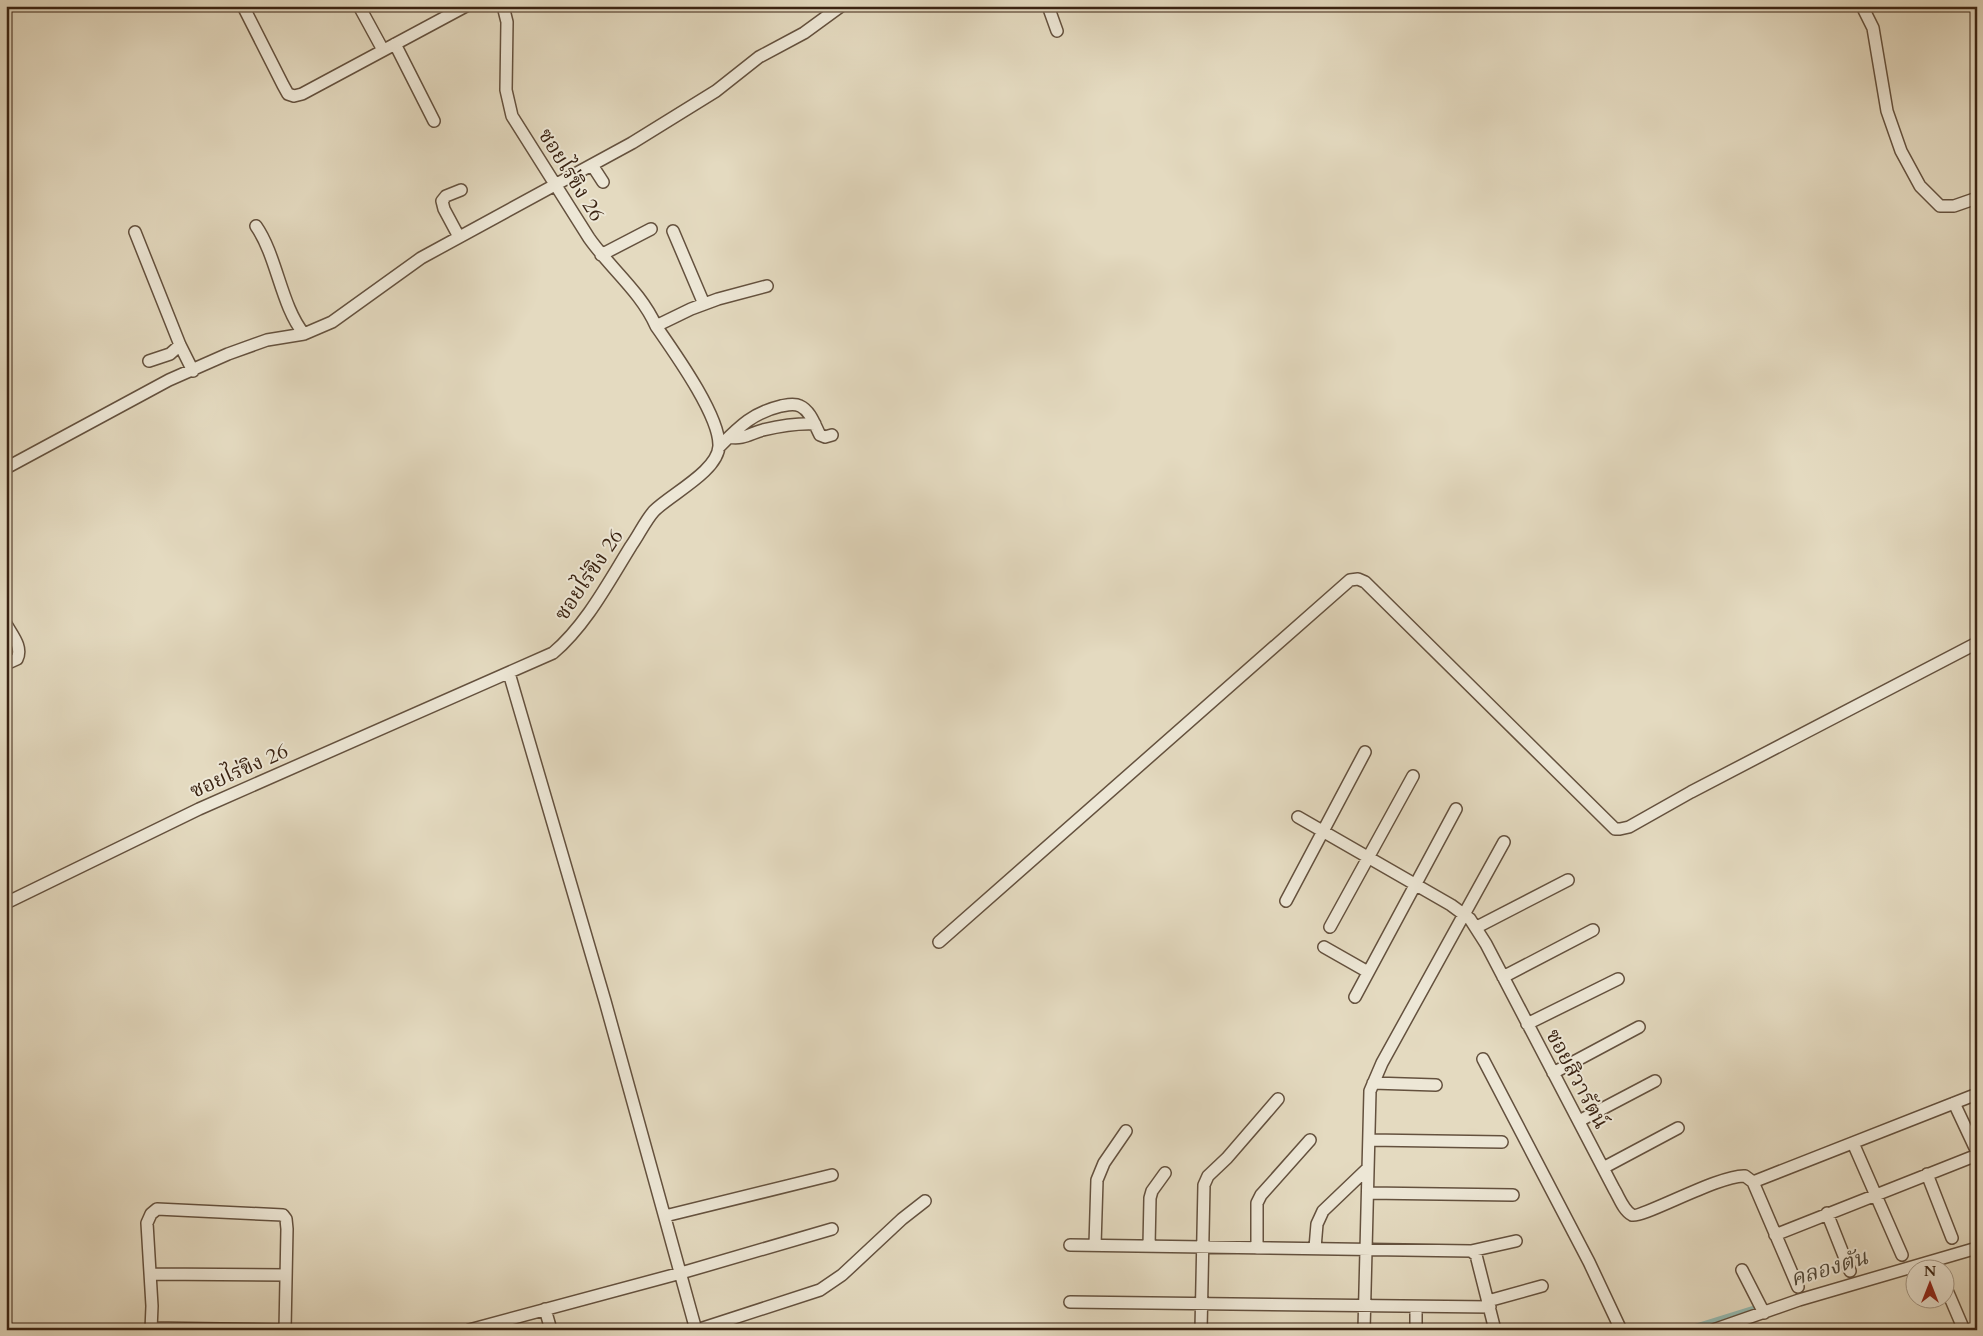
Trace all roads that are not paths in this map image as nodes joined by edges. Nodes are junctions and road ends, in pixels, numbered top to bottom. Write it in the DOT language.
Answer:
graph roads {
  1 [pos="243,6"];
  2 [pos="359,6"];
  3 [pos="466,6"];
  4 [pos="503,6"];
  5 [pos="841,6"];
  6 [pos="1048,6"];
  7 [pos="1862,6"];
  8 [pos="1057,31"];
  9 [pos="395,44"];
  10 [pos="383,50"];
  11 [pos="434,121"];
  12 [pos="592,165"];
  13 [pos="553,180"];
  14 [pos="602,182"];
  15 [pos="461,190"];
  16 [pos="1977,198"];
  17 [pos="256,226"];
  18 [pos="651,228"];
  19 [pos="456,230"];
  20 [pos="673,231"];
  21 [pos="135,232"];
  22 [pos="600,255"];
  23 [pos="767,286"];
  24 [pos="704,304"];
  25 [pos="656,326"];
  26 [pos="299,327"];
  27 [pos="181,348"];
  28 [pos="149,361"];
  29 [pos="191,368"];
  30 [pos="815,424"];
  31 [pos="832,435"];
  32 [pos="729,437"];
  33 [pos="719,446"];
  34 [pos="6,468"];
  35 [pos="6,624"];
  36 [pos="1977,643"];
  37 [pos="6,664"];
  38 [pos="509,673"];
  39 [pos="1365,752"];
  40 [pos="1413,776"];
  41 [pos="1456,810"];
  42 [pos="1298,817"];
  43 [pos="1322,831"];
  44 [pos="1504,842"];
  45 [pos="1370,858"];
  46 [pos="1568,880"];
  47 [pos="1416,884"];
  48 [pos="1286,901"];
  49 [pos="6,903"];
  50 [pos="1465,915"];
  51 [pos="1330,927"];
  52 [pos="1477,927"];
  53 [pos="1593,930"];
  54 [pos="939,942"];
  55 [pos="1324,947"];
  56 [pos="1368,972"];
  57 [pos="1503,977"];
  58 [pos="1618,979"];
  59 [pos="1355,996"];
  60 [pos="1527,1024"];
  61 [pos="1639,1027"];
  62 [pos="1484,1059"];
  63 [pos="1553,1072"];
  64 [pos="1655,1081"];
  65 [pos="1373,1084"];
  66 [pos="1436,1085"];
  67 [pos="1977,1094"];
  68 [pos="1278,1099"];
  69 [pos="1954,1102"];
  70 [pos="1579,1121"];
  71 [pos="1678,1128"];
  72 [pos="1126,1131"];
  73 [pos="1310,1140"];
  74 [pos="1369,1140"];
  75 [pos="1502,1142"];
  76 [pos="1853,1143"];
  77 [pos="1977,1153"];
  78 [pos="1368,1168"];
  79 [pos="1603,1168"];
  80 [pos="1165,1173"];
  81 [pos="1927,1174"];
  82 [pos="832,1175"];
  83 [pos="1753,1182"];
  84 [pos="1368,1193"];
  85 [pos="1876,1194"];
  86 [pos="1513,1195"];
  87 [pos="924,1201"];
  88 [pos="1827,1213"];
  89 [pos="665,1216"];
  90 [pos="832,1229"];
  91 [pos="1775,1235"];
  92 [pos="1952,1238"];
  93 [pos="1516,1241"];
  94 [pos="1070,1244"];
  95 [pos="1096,1245"];
  96 [pos="1149,1246"];
  97 [pos="1203,1247"];
  98 [pos="1257,1248"];
  99 [pos="1315,1248"];
  100 [pos="1977,1248"];
  101 [pos="1366,1249"];
  102 [pos="1471,1251"];
  103 [pos="1902,1255"];
  104 [pos="1952,1258"];
  105 [pos="1742,1270"];
  106 [pos="1850,1271"];
  107 [pos="681,1273"];
  108 [pos="1906,1273"];
  109 [pos="150,1274"];
  110 [pos="286,1274"];
  111 [pos="1542,1286"];
  112 [pos="1798,1287"];
  113 [pos="1070,1302"];
  114 [pos="1201,1304"];
  115 [pos="1489,1304"];
  116 [pos="1364,1306"];
  117 [pos="1416,1306"];
  118 [pos="1762,1308"];
  119 [pos="1955,1308"];
  120 [pos="546,1309"];
  121 [pos="1738,1326"];
  122 [pos="151,1329"];
  123 [pos="281,1330"];
  124 [pos="285,1330"];
  125 [pos="469,1330"];
  126 [pos="551,1330"];
  127 [pos="697,1330"];
  128 [pos="1201,1330"];
  129 [pos="1364,1330"];
  130 [pos="1416,1330"];
  131 [pos="1496,1330"];
  132 [pos="1621,1330"];
  133 [pos="1713,1330"];
  134 [pos="1964,1330"];
  1 -- 10 [label="street"];
  2 -- 10 [label="street"];
  3 -- 9 [label="street"];
  4 -- 13 [label="street, ซอยไร่ขิง 26"];
  5 -- 12 [label="street"];
  6 -- 8 [label="street"];
  7 -- 16 [label="street"];
  9 -- 10 [label="street"];
  9 -- 11 [label="street"];
  12 -- 13 [label="street"];
  12 -- 14 [label="street"];
  13 -- 19 [label="street"];
  13 -- 22 [label="street, ซอยไร่ขิง 26"];
  15 -- 19 [label="street"];
  17 -- 26 [label="street"];
  18 -- 22 [label="street"];
  19 -- 26 [label="street"];
  20 -- 24 [label="street"];
  21 -- 27 [label="street"];
  22 -- 25 [label="street, ซอยไร่ขิง 26"];
  23 -- 24 [label="street"];
  24 -- 25 [label="street"];
  25 -- 33 [label="street, ซอยไร่ขิง 26"];
  26 -- 29 [label="street"];
  27 -- 28 [label="street"];
  27 -- 29 [label="street"];
  29 -- 34 [label="street"];
  30 -- 31 [label="street"];
  30 -- 32 [label="street"];
  30 -- 32 [label="street"];
  32 -- 33 [label="street"];
  33 -- 38 [label="street, ซอยไร่ขิง 26"];
  35 -- 37 [label="street"];
  36 -- 54 [label="street"];
  38 -- 49 [label="street, ซอยไร่ขิง 26"];
  38 -- 89 [label="street"];
  39 -- 43 [label="street"];
  40 -- 45 [label="street"];
  41 -- 47 [label="street"];
  42 -- 43 [label="street, ซอยสิวารัตน์"];
  43 -- 45 [label="street, ซอยสิวารัตน์"];
  43 -- 48 [label="street"];
  44 -- 50 [label="street"];
  45 -- 47 [label="street, ซอยสิวารัตน์"];
  45 -- 51 [label="street"];
  46 -- 52 [label="street"];
  47 -- 50 [label="street, ซอยสิวารัตน์"];
  47 -- 56 [label="street"];
  50 -- 52 [label="street, ซอยสิวารัตน์"];
  50 -- 65 [label="street"];
  52 -- 57 [label="street, ซอยสิวารัตน์"];
  53 -- 57 [label="street"];
  55 -- 56 [label="street"];
  56 -- 59 [label="street"];
  57 -- 60 [label="street, ซอยสิวารัตน์"];
  58 -- 60 [label="street"];
  60 -- 63 [label="street, ซอยสิวารัตน์"];
  61 -- 63 [label="street"];
  62 -- 132 [label="street"];
  63 -- 70 [label="street, ซอยสิวารัตน์"];
  64 -- 70 [label="street"];
  65 -- 66 [label="street"];
  65 -- 74 [label="street"];
  67 -- 69 [label="street"];
  68 -- 97 [label="street"];
  69 -- 76 [label="street"];
  69 -- 77 [label="street"];
  70 -- 79 [label="street, ซอยสิวารัตน์"];
  71 -- 79 [label="street"];
  72 -- 95 [label="street"];
  73 -- 98 [label="street"];
  74 -- 75 [label="street"];
  74 -- 78 [label="street"];
  76 -- 83 [label="street"];
  76 -- 85 [label="street"];
  77 -- 81 [label="street"];
  78 -- 84 [label="street"];
  78 -- 99 [label="street"];
  79 -- 83 [label="street, ซอยสิวารัตน์"];
  80 -- 96 [label="street"];
  81 -- 85 [label="street"];
  81 -- 92 [label="street"];
  82 -- 89 [label="street"];
  83 -- 91 [label="street"];
  84 -- 86 [label="street"];
  84 -- 101 [label="street"];
  85 -- 88 [label="street"];
  85 -- 103 [label="street"];
  87 -- 127 [label="street"];
  88 -- 91 [label="street"];
  88 -- 106 [label="street"];
  89 -- 107 [label="street"];
  90 -- 107 [label="street"];
  91 -- 112 [label="street"];
  93 -- 102 [label="street"];
  94 -- 95 [label="street"];
  95 -- 96 [label="street"];
  96 -- 97 [label="street"];
  97 -- 98 [label="street"];
  97 -- 114 [label="street"];
  98 -- 99 [label="street"];
  99 -- 101 [label="street"];
  100 -- 104 [label="street"];
  101 -- 102 [label="street"];
  101 -- 116 [label="street"];
  102 -- 115 [label="street"];
  105 -- 118 [label="street"];
  107 -- 120 [label="street"];
  107 -- 127 [label="street"];
  108 -- 118 [label="street"];
  109 -- 110 [label="street"];
  109 -- 110 [label="street"];
  109 -- 122 [label="street"];
  110 -- 124 [label="street"];
  111 -- 115 [label="street"];
  113 -- 114 [label="street"];
  114 -- 116 [label="street"];
  114 -- 128 [label="street"];
  115 -- 117 [label="street"];
  115 -- 131 [label="street"];
  116 -- 117 [label="street"];
  116 -- 129 [label="street"];
  117 -- 130 [label="street"];
  118 -- 121 [label="street"];
  119 -- 134 [label="street"];
  120 -- 125 [label="street"];
  120 -- 126 [label="street"];
  121 -- 133 [label="street"];
  122 -- 123 [label="street"];
}
